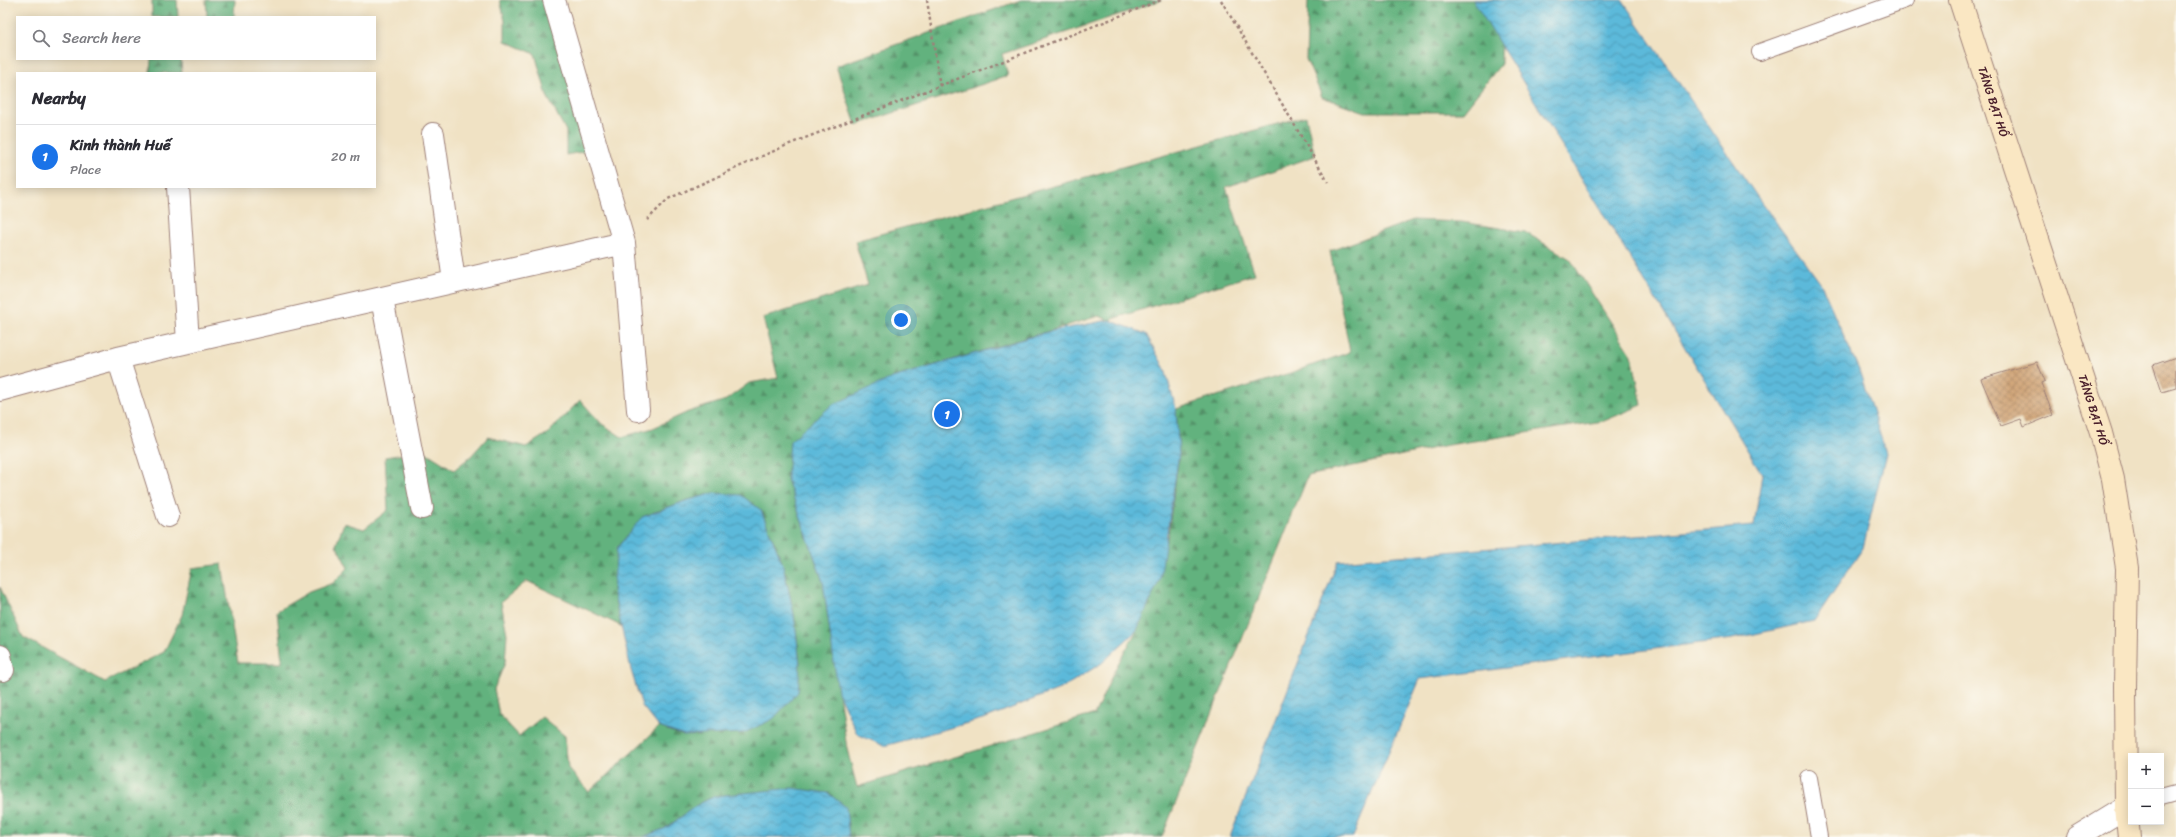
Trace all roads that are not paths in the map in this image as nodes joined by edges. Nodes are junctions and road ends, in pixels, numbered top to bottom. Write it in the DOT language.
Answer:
graph roads {
  1 [pos="554,0"];
  2 [pos="1905,0"];
  3 [pos="1960,0"];
  4 [pos="1760,52"];
  5 [pos="433,134"];
  6 [pos="178,188"];
  7 [pos="624,243"];
  8 [pos="454,281"];
  9 [pos="382,299"];
  10 [pos="188,342"];
  11 [pos="118,358"];
  12 [pos="0,390"];
  13 [pos="638,410"];
  14 [pos="422,508"];
  15 [pos="168,516"];
  16 [pos="1809,778"];
  17 [pos="2128,789"];
  18 [pos="2176,793"];
  19 [pos="2164,796"];
  20 [pos="2128,807"];
  21 [pos="2129,825"];
  22 [pos="1819,837"];
  23 [pos="2077,837"];
  24 [pos="2129,837"];
  1 -- 7 [label="street"];
  2 -- 4 [label="lane"];
  3 -- 17 [label="main road, TĂNG BẠT HỔ"];
  5 -- 8 [label="street"];
  6 -- 10 [label="street"];
  7 -- 8 [label="street"];
  7 -- 13 [label="street"];
  8 -- 9 [label="street"];
  9 -- 10 [label="street"];
  9 -- 14 [label="street"];
  10 -- 11 [label="street"];
  11 -- 12 [label="street"];
  11 -- 15 [label="street"];
  16 -- 22 [label="lane"];
  18 -- 19 [label="lane"];
  20 -- 23 [label="street"];
  21 -- 24 [label="main road, TĂNG BẠT HỔ"];
}
